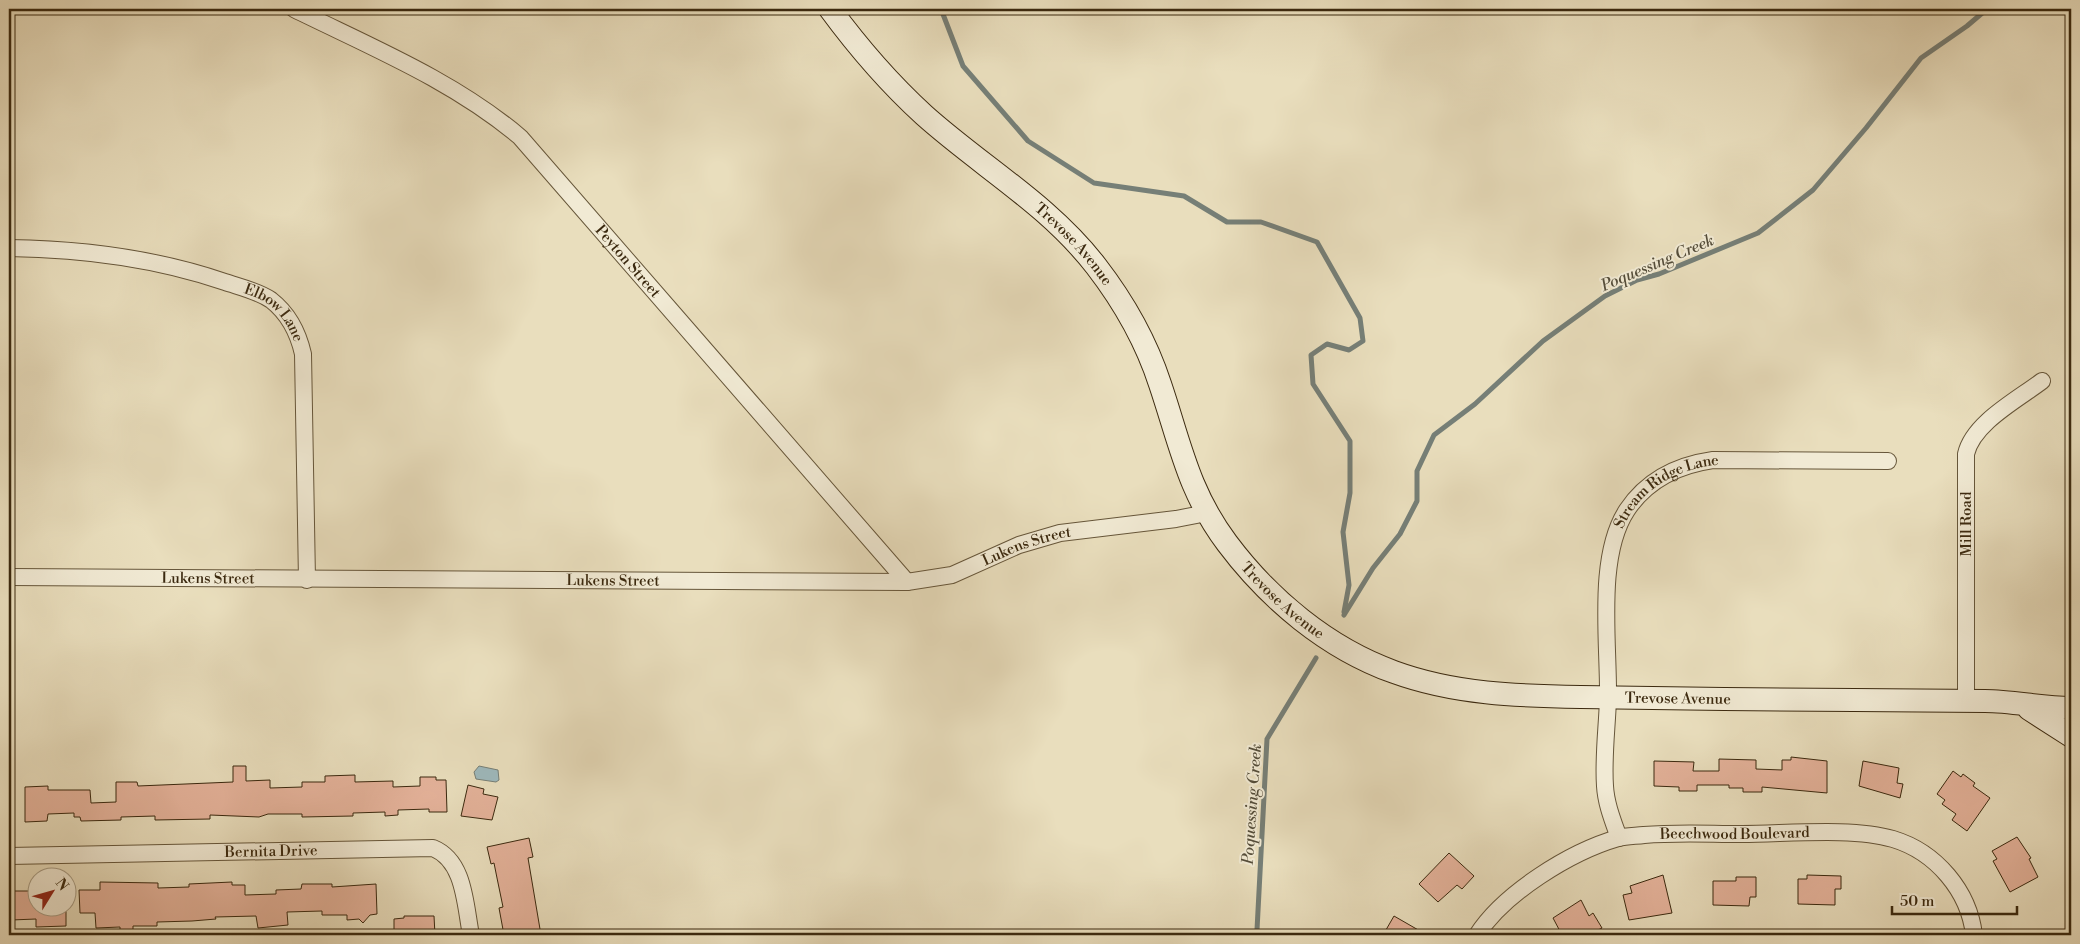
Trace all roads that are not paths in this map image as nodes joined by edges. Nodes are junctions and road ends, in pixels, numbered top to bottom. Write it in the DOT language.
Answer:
graph roads {
  1 [pos="294,9"];
  2 [pos="830,9"];
  3 [pos="9,248"];
  4 [pos="2042,381"];
  5 [pos="1888,461"];
  6 [pos="1207,513"];
  7 [pos="9,577"];
  8 [pos="307,580"];
  9 [pos="907,582"];
  10 [pos="1608,698"];
  11 [pos="1966,702"];
  12 [pos="2019,705"];
  13 [pos="2071,708"];
  14 [pos="2071,736"];
  15 [pos="1618,838"];
  16 [pos="9,856"];
  17 [pos="471,935"];
  18 [pos="1476,935"];
  19 [pos="1974,935"];
  1 -- 9 [label="street, Peyton Street"];
  2 -- 6 [label="street, Trevose Avenue"];
  3 -- 8 [label="street, Elbow Lane"];
  4 -- 11 [label="street, Mill Road"];
  5 -- 10 [label="street, Stream Ridge Lane"];
  6 -- 9 [label="street, Lukens Street"];
  6 -- 10 [label="street, Trevose Avenue"];
  7 -- 8 [label="street, Lukens Street"];
  8 -- 9 [label="street, Lukens Street"];
  10 -- 11 [label="street, Trevose Avenue"];
  10 -- 15 [label="street, Stream Ridge Lane"];
  11 -- 12 [label="street, Trevose Avenue"];
  12 -- 13 [label="street, Trevose Avenue"];
  12 -- 14 [label="street, Trevose Avenue"];
  15 -- 18 [label="street, Beechwood Boulevard"];
  15 -- 19 [label="street, Beechwood Boulevard"];
  16 -- 17 [label="street, Bernita Drive"];
}
